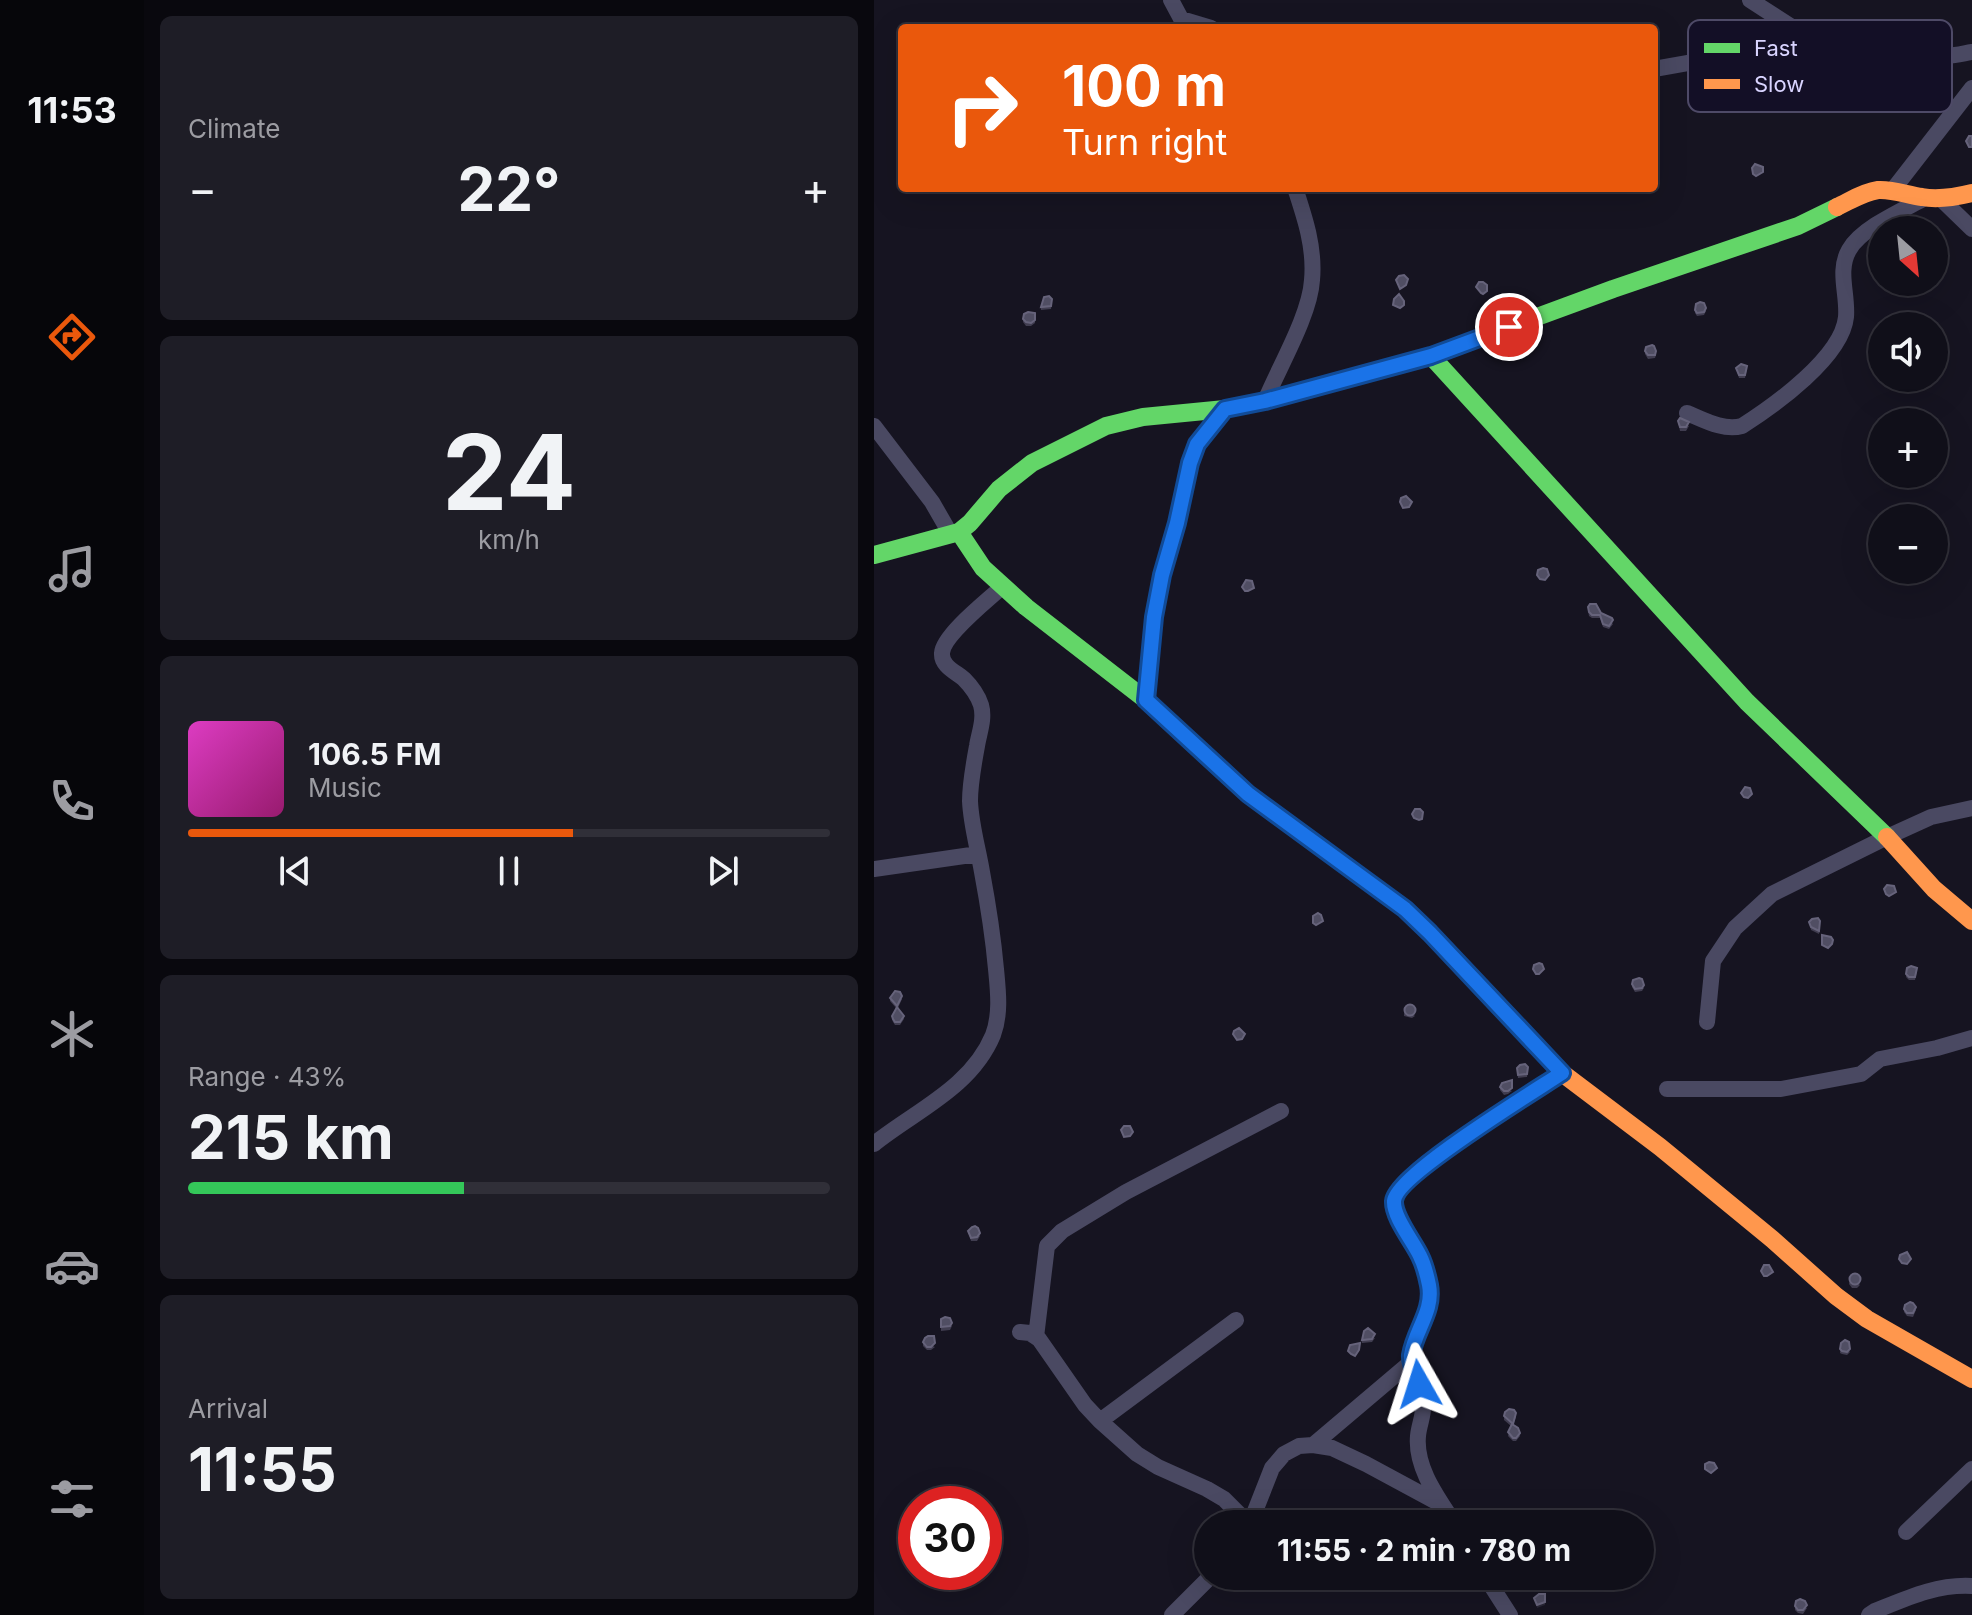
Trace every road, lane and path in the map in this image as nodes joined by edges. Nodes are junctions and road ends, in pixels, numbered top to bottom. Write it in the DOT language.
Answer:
graph roads {
  1 [pos="1171,0"];
  2 [pos="1750,0"];
  3 [pos="1781,20"];
  4 [pos="1184,23"];
  5 [pos="1972,52"];
  6 [pos="1952,55"];
  7 [pos="1688,63"];
  8 [pos="1658,68"];
  9 [pos="1972,88"];
  10 [pos="1892,191"];
  11 [pos="1296,192"];
  12 [pos="1972,193"];
  13 [pos="1932,198"];
  14 [pos="1972,229"];
  15 [pos="1431,356"];
  16 [pos="1265,401"];
  17 [pos="1225,409"];
  18 [pos="1687,413"];
  19 [pos="874,426"];
  20 [pos="955,534"];
  21 [pos="874,555"];
  22 [pos="1002,587"];
  23 [pos="1146,700"];
  24 [pos="1972,808"];
  25 [pos="1887,837"];
  26 [pos="978,854"];
  27 [pos="874,869"];
  28 [pos="1972,921"];
  29 [pos="1707,1022"];
  30 [pos="1972,1038"];
  31 [pos="1562,1073"];
  32 [pos="1667,1089"];
  33 [pos="1281,1111"];
  34 [pos="874,1144"];
  35 [pos="1236,1320"];
  36 [pos="1411,1362"];
  37 [pos="1972,1379"];
  38 [pos="1100,1421"];
  39 [pos="1313,1445"];
  40 [pos="1972,1469"];
  41 [pos="1443,1505"];
  42 [pos="1235,1510"];
  43 [pos="1255,1510"];
  44 [pos="1446,1510"];
  45 [pos="1906,1532"];
  46 [pos="1972,1586"];
  47 [pos="1197,1590"];
  48 [pos="1494,1590"];
  49 [pos="1172,1615"];
  50 [pos="1510,1615"];
  51 [pos="1869,1615"];
  1 -- 4 [label="street"];
  2 -- 3 [label="street"];
  5 -- 6 [label="street"];
  7 -- 8 [label="street"];
  9 -- 10 [label="street"];
  10 -- 13 [label="street"];
  10 -- 15 [label="street"];
  11 -- 16 [label="street"];
  12 -- 13 [label="street"];
  13 -- 14 [label="street"];
  13 -- 18 [label="street"];
  15 -- 16 [label="street"];
  15 -- 25 [label="street"];
  16 -- 17 [label="street"];
  17 -- 20 [label="street"];
  17 -- 23 [label="street"];
  19 -- 20 [label="street"];
  20 -- 21 [label="street"];
  20 -- 22 [label="street"];
  22 -- 23 [label="street"];
  22 -- 26 [label="street"];
  23 -- 31 [label="street"];
  24 -- 25 [label="street"];
  25 -- 28 [label="street"];
  25 -- 29 [label="street"];
  26 -- 27 [label="street"];
  26 -- 34 [label="street"];
  30 -- 32 [label="street"];
  31 -- 36 [label="street"];
  31 -- 37 [label="street"];
  33 -- 38 [label="street"];
  35 -- 38 [label="street"];
  36 -- 39 [label="street"];
  36 -- 41 [label="street"];
  38 -- 42 [label="street"];
  39 -- 41 [label="street"];
  39 -- 43 [label="street"];
  40 -- 45 [label="street"];
  41 -- 44 [label="street"];
  46 -- 51 [label="street"];
  47 -- 49 [label="street"];
  48 -- 50 [label="street"];
}
